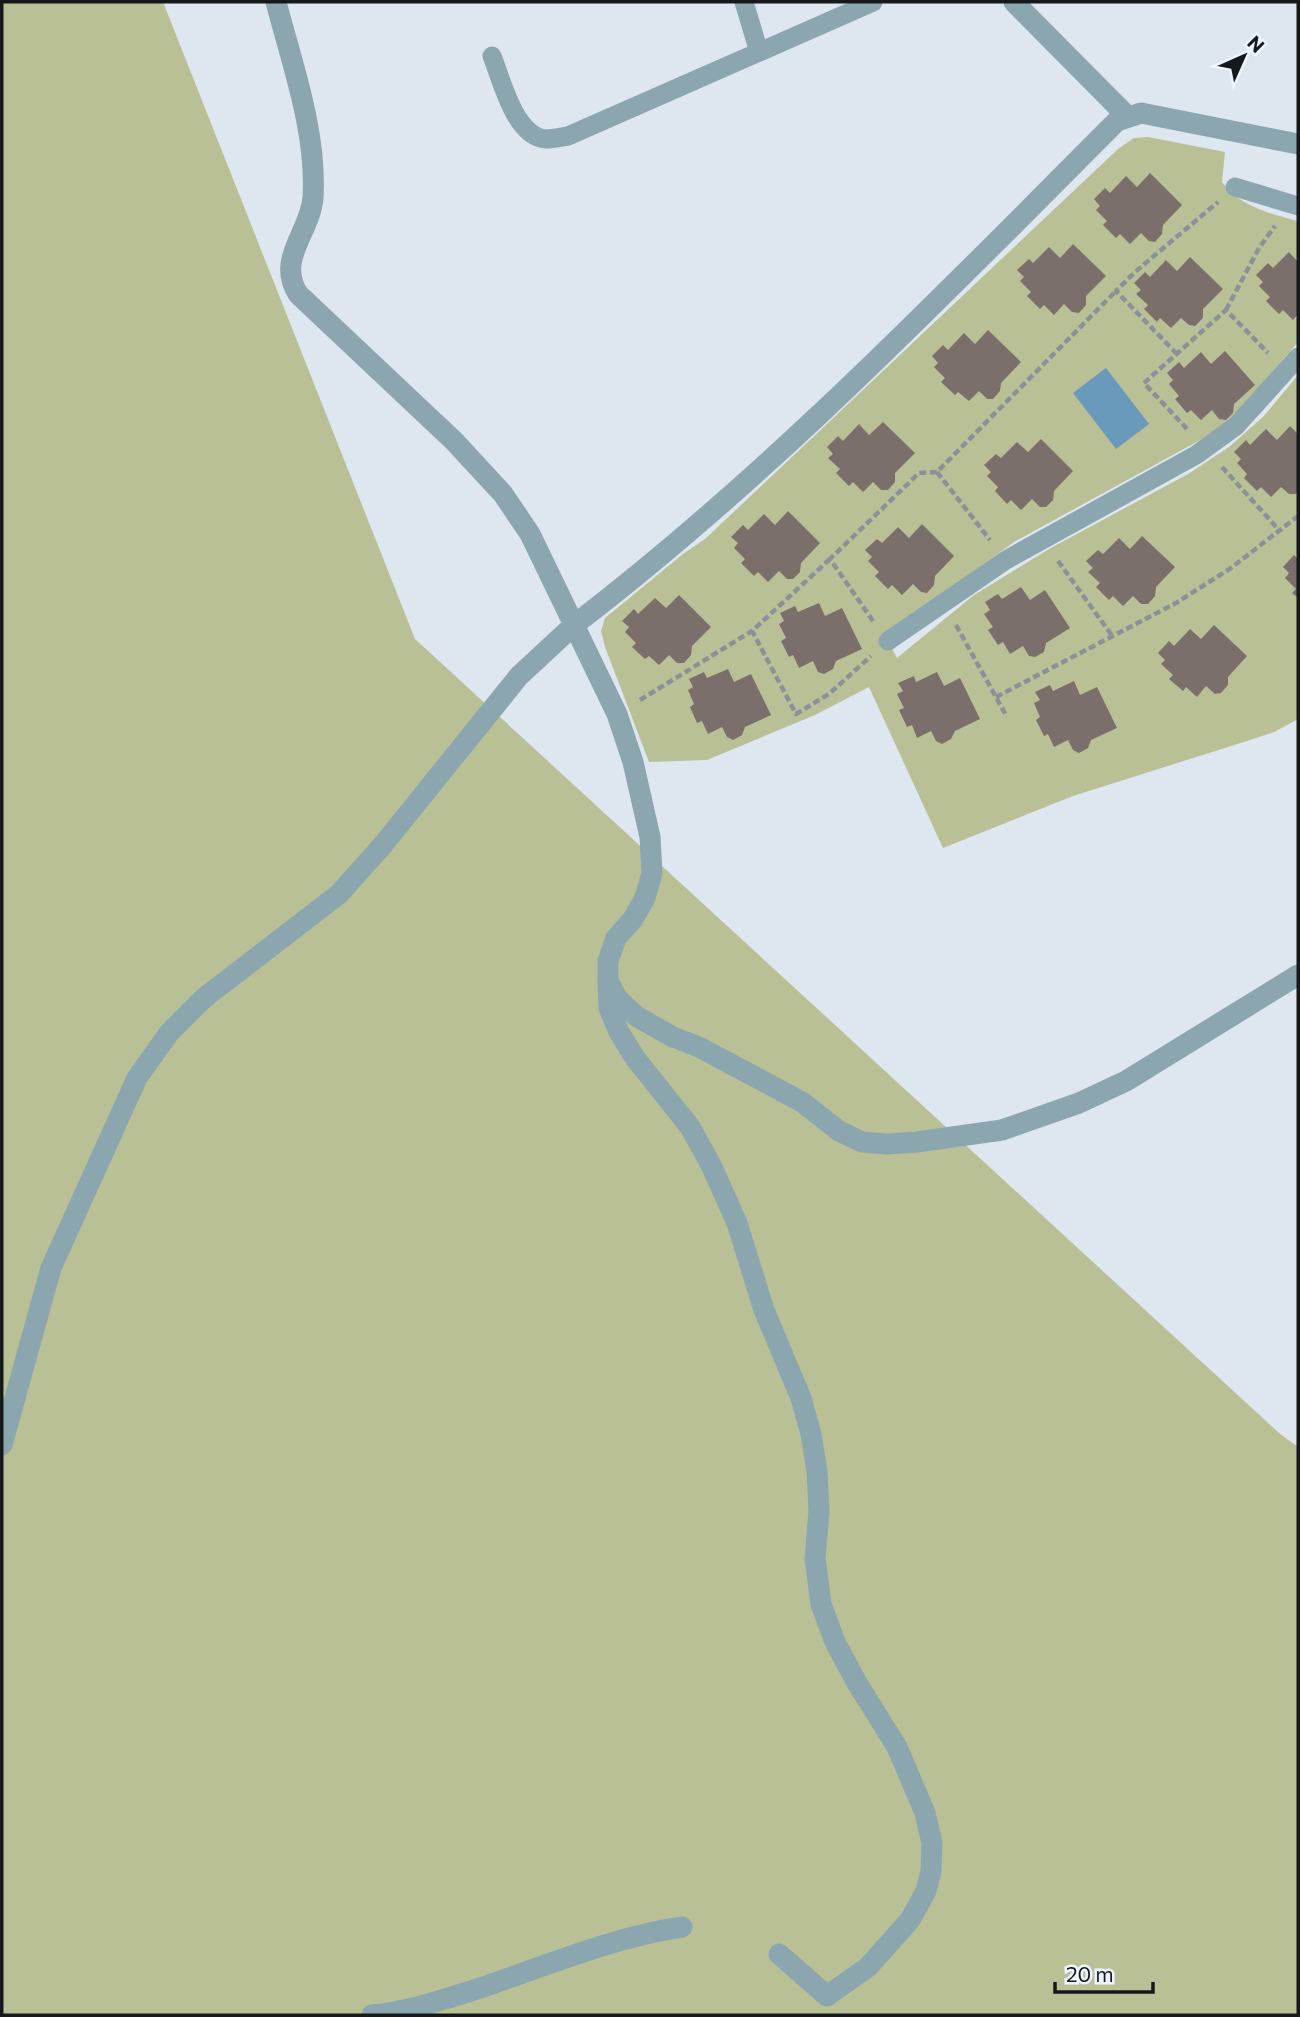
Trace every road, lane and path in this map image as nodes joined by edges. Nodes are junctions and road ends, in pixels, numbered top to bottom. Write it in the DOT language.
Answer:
graph roads {
  1 [pos="276,2"];
  2 [pos="744,2"];
  3 [pos="873,2"];
  4 [pos="1014,2"];
  5 [pos="759,52"];
  6 [pos="492,56"];
  7 [pos="1127,117"];
  8 [pos="1298,144"];
  9 [pos="1236,187"];
  10 [pos="1296,205"];
  11 [pos="1116,291"];
  12 [pos="1226,310"];
  13 [pos="1177,354"];
  14 [pos="1292,364"];
  15 [pos="1205,449"];
  16 [pos="937,472"];
  17 [pos="1298,516"];
  18 [pos="1280,531"];
  19 [pos="1042,539"];
  20 [pos="830,559"];
  21 [pos="1006,560"];
  22 [pos="944,602"];
  23 [pos="575,625"];
  24 [pos="752,631"];
  25 [pos="1113,637"];
  26 [pos="888,641"];
  27 [pos="996,697"];
  28 [pos="617,714"];
  29 [pos="1007,717"];
  30 [pos="1298,975"];
  31 [pos="608,981"];
  32 [pos="2,1446"];
  33 [pos="682,1927"];
  34 [pos="779,1954"];
  35 [pos="372,2015"];
  1 -- 23 [label="street"];
  2 -- 5 [label="lane"];
  3 -- 5 [label="lane"];
  4 -- 7 [label="street"];
  5 -- 6 [label="lane"];
  7 -- 8 [label="street"];
  7 -- 23 [label="street"];
  9 -- 10 [label="lane"];
  9 -- 11 [label="path"];
  10 -- 12 [label="path"];
  11 -- 13 [label="path"];
  11 -- 16 [label="path"];
  12 -- 13 [label="path"];
  12 -- 14 [label="path"];
  13 -- 15 [label="path"];
  14 -- 15 [label="lane"];
  15 -- 18 [label="path"];
  15 -- 19 [label="lane"];
  16 -- 20 [label="path"];
  16 -- 21 [label="path"];
  17 -- 18 [label="path"];
  18 -- 25 [label="path"];
  19 -- 21 [label="lane"];
  19 -- 25 [label="path"];
  20 -- 24 [label="path"];
  20 -- 26 [label="path"];
  21 -- 22 [label="lane"];
  22 -- 26 [label="lane"];
  22 -- 27 [label="path"];
  23 -- 28 [label="street"];
  23 -- 32 [label="street"];
  24 -- 26 [label="path"];
  24 -- 28 [label="path"];
  25 -- 27 [label="path"];
  27 -- 29 [label="path"];
  28 -- 31 [label="street"];
  30 -- 31 [label="street"];
  31 -- 34 [label="street"];
  33 -- 35 [label="street"];
}
